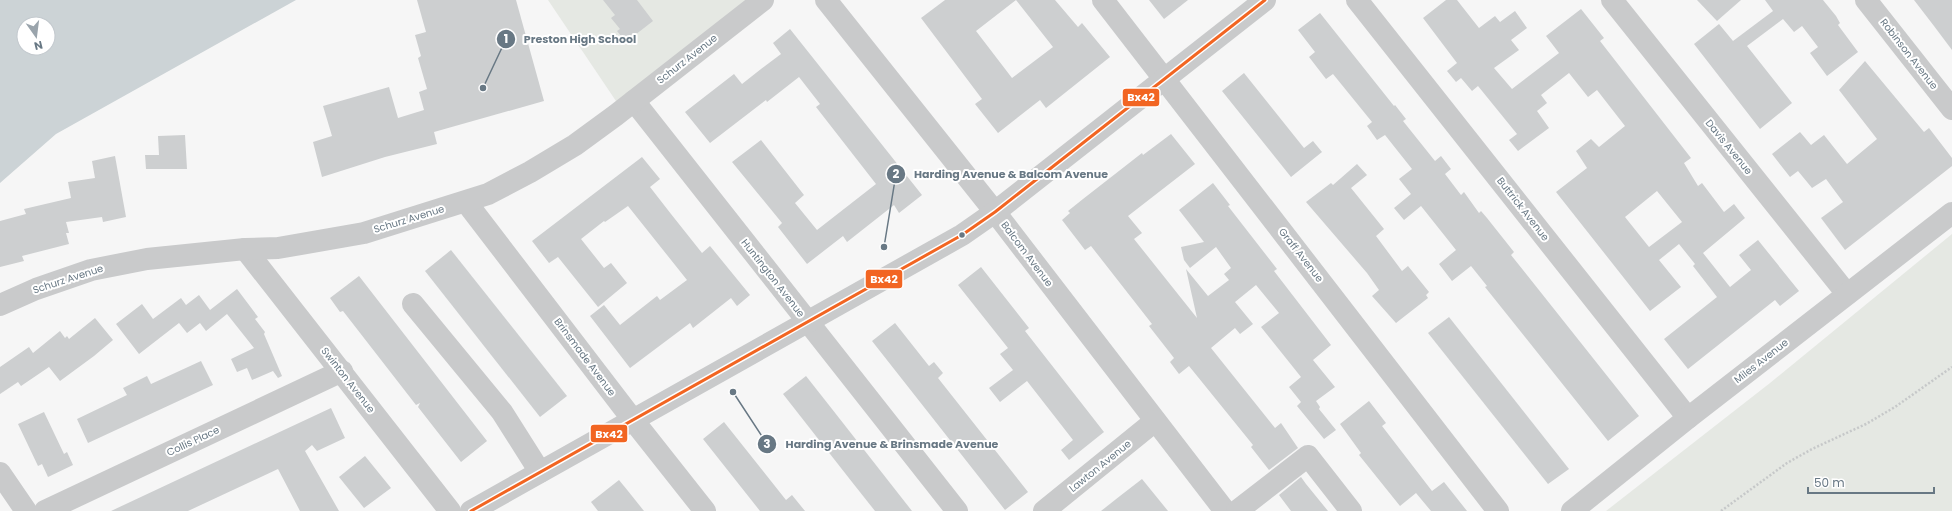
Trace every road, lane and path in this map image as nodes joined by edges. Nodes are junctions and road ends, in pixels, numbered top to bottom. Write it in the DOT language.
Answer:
graph roads {
  1 [pos="763,0"];
  2 [pos="826,0"];
  3 [pos="1103,0"];
  4 [pos="1265,0"];
  5 [pos="1357,0"];
  6 [pos="1612,0"];
  7 [pos="1866,0"];
  8 [pos="1165,79"];
  9 [pos="634,101"];
  10 [pos="1952,108"];
  11 [pos="466,202"];
  12 [pos="995,212"];
  13 [pos="1952,213"];
  14 [pos="246,249"];
  15 [pos="1847,294"];
  16 [pos="413,304"];
  17 [pos="0,305"];
  18 [pos="808,322"];
  19 [pos="1952,367"];
  20 [pos="342,370"];
  21 [pos="1688,418"];
  22 [pos="633,420"];
  23 [pos="1156,421"];
  24 [pos="540,472"];
  25 [pos="0,473"];
  26 [pos="26,511"];
  27 [pos="44,511"];
  28 [pos="450,511"];
  29 [pos="472,511"];
  30 [pos="705,511"];
  31 [pos="957,511"];
  32 [pos="1044,511"];
  33 [pos="1225,511"];
  34 [pos="1237,511"];
  35 [pos="1351,511"];
  36 [pos="1498,511"];
  37 [pos="1572,511"];
  38 [pos="1721,511"];
  1 -- 9 [label="street, Schurz Avenue"];
  2 -- 12 [label="street, Balcom Avenue"];
  3 -- 8 [label="street, Graff Avenue"];
  4 -- 8 [label="street"];
  5 -- 21 [label="street, Buttrick Avenue"];
  6 -- 15 [label="street, Davis Avenue"];
  7 -- 10 [label="street, Robinson Avenue"];
  8 -- 12 [label="street"];
  8 -- 36 [label="street, Graff Avenue"];
  9 -- 11 [label="street, Schurz Avenue"];
  9 -- 18 [label="street, Huntington Avenue"];
  11 -- 14 [label="street, Schurz Avenue"];
  11 -- 22 [label="street, Brinsmade Avenue"];
  12 -- 18 [label="street"];
  12 -- 23 [label="street, Balcom Avenue"];
  13 -- 15 [label="street, Miles Avenue"];
  14 -- 17 [label="street, Schurz Avenue"];
  14 -- 20 [label="street, Swinton Avenue"];
  15 -- 21 [label="street, Miles Avenue"];
  16 -- 24 [label="street"];
  18 -- 22 [label="street"];
  18 -- 31 [label="street, Huntington Avenue"];
  19 -- 38 [label="path"];
  20 -- 27 [label="street, Collis Place"];
  20 -- 28 [label="street, Swinton Avenue"];
  21 -- 37 [label="street, Miles Avenue"];
  22 -- 24 [label="street"];
  22 -- 30 [label="street, Brinsmade Avenue"];
  23 -- 32 [label="street, Lawton Avenue"];
  23 -- 33 [label="street, Balcom Avenue"];
  24 -- 29 [label="street"];
  25 -- 26 [label="street"];
  34 -- 35 [label="street"];
}
